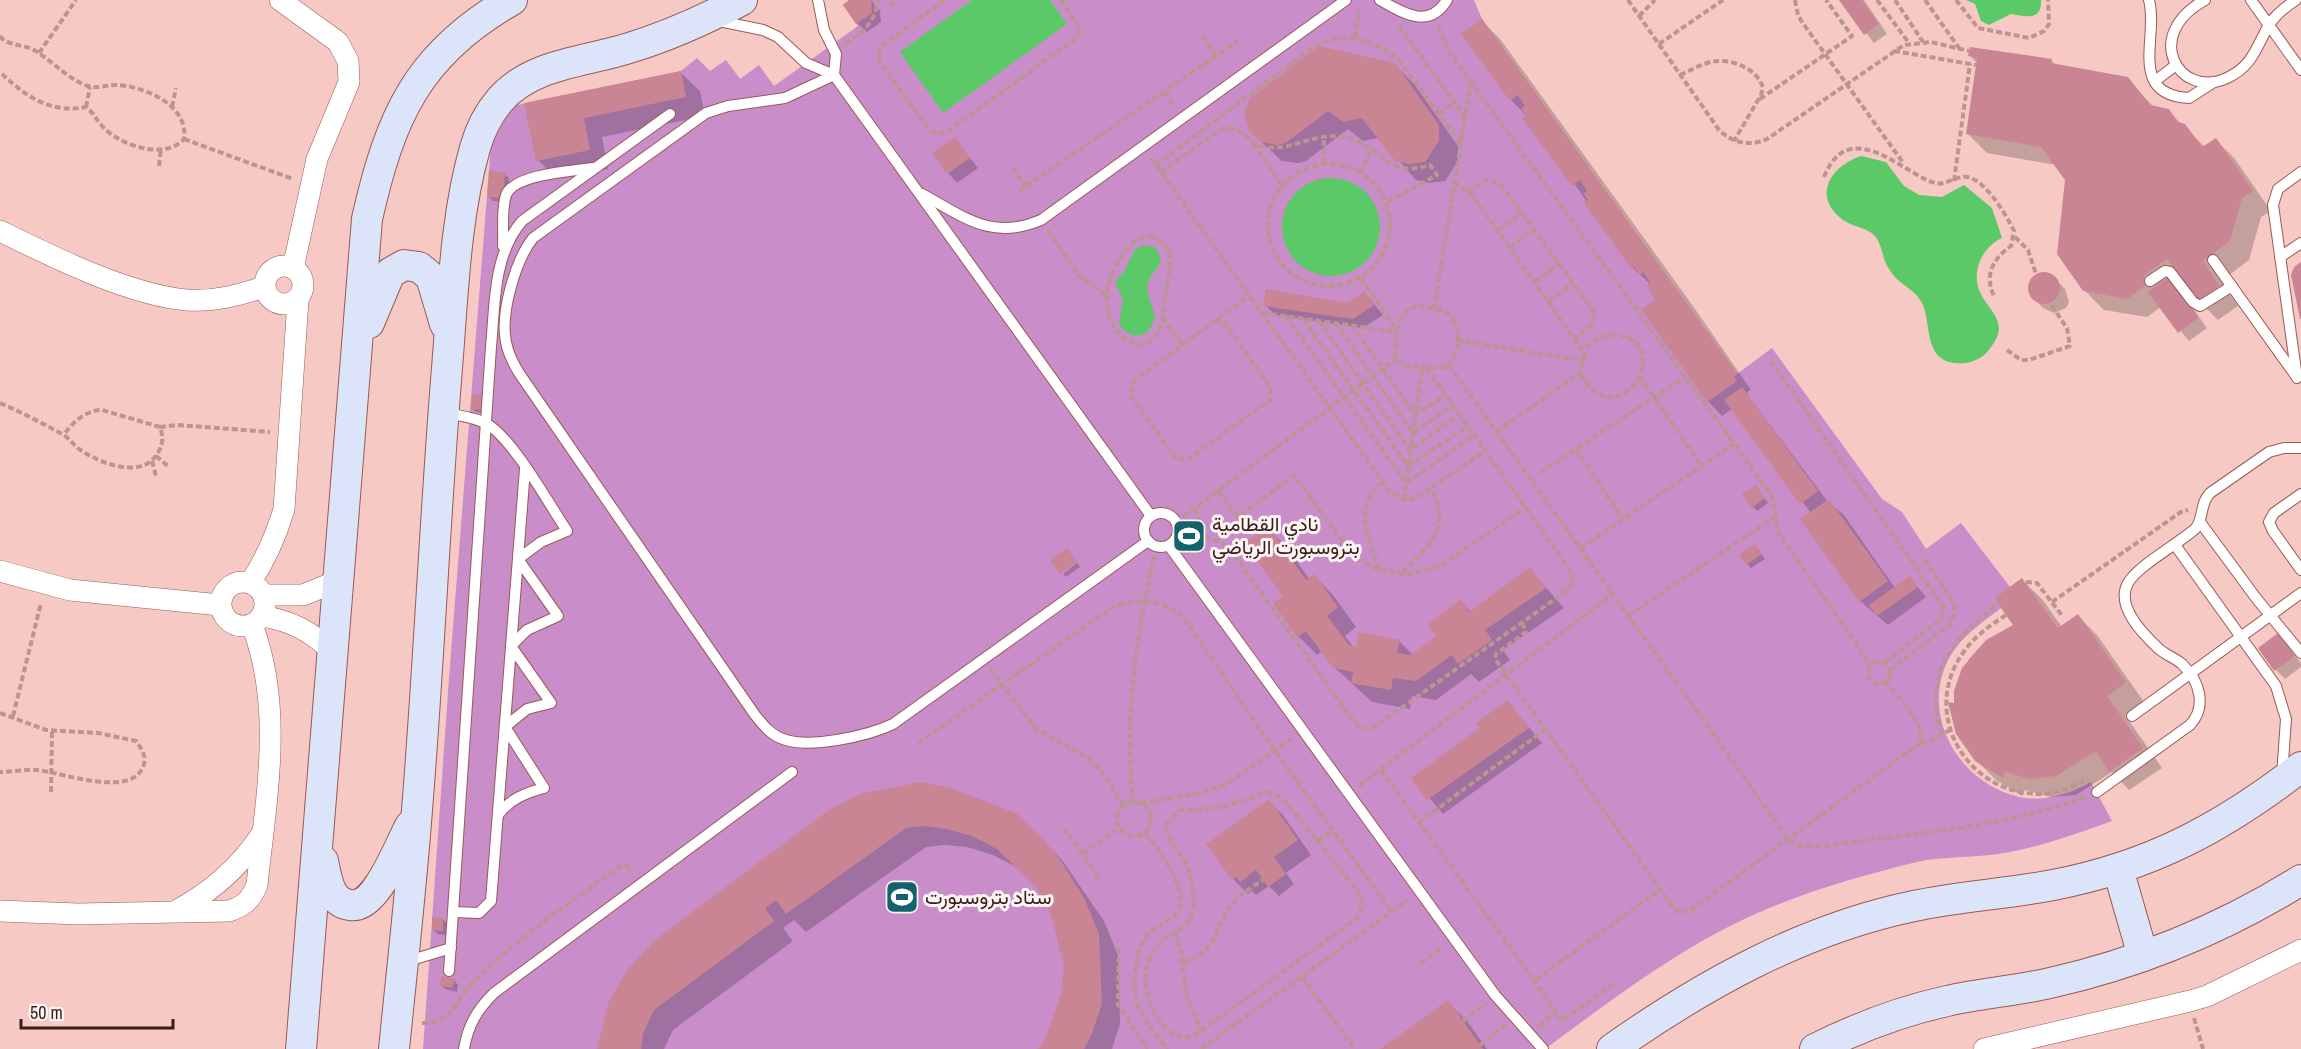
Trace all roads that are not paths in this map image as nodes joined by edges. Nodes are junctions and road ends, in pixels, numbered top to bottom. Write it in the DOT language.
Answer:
graph roads {
  1 [pos="280,0"];
  2 [pos="512,0"];
  3 [pos="742,0"];
  4 [pos="818,0"];
  5 [pos="1346,0"];
  6 [pos="1380,0"];
  7 [pos="1447,0"];
  8 [pos="2150,0"];
  9 [pos="2205,0"];
  10 [pos="2251,0"];
  11 [pos="2296,0"];
  12 [pos="707,18"];
  13 [pos="2269,25"];
  14 [pos="2152,38"];
  15 [pos="2170,40"];
  16 [pos="2176,65"];
  17 [pos="2301,70"];
  18 [pos="834,75"];
  19 [pos="2155,81"];
  20 [pos="2214,82"];
  21 [pos="670,114"];
  22 [pos="596,167"];
  23 [pos="2301,172"];
  24 [pos="919,192"];
  25 [pos="0,231"];
  26 [pos="2301,243"];
  27 [pos="502,258"];
  28 [pos="2280,258"];
  29 [pos="2214,260"];
  30 [pos="293,268"];
  31 [pos="2150,281"];
  32 [pos="2232,286"];
  33 [pos="264,287"];
  34 [pos="298,300"];
  35 [pos="450,339"];
  36 [pos="357,357"];
  37 [pos="2299,381"];
  38 [pos="443,412"];
  39 [pos="488,424"];
  40 [pos="2301,448"];
  41 [pos="525,469"];
  42 [pos="2301,494"];
  43 [pos="1151,516"];
  44 [pos="2200,522"];
  45 [pos="1148,541"];
  46 [pos="2175,545"];
  47 [pos="1169,546"];
  48 [pos="518,559"];
  49 [pos="2301,570"];
  50 [pos="0,571"];
  51 [pos="339,580"];
  52 [pos="257,589"];
  53 [pos="2301,593"];
  54 [pos="220,605"];
  55 [pos="2269,614"];
  56 [pos="257,621"];
  57 [pos="2240,636"];
  58 [pos="511,646"];
  59 [pos="334,653"];
  60 [pos="2301,653"];
  61 [pos="2189,673"];
  62 [pos="2132,716"];
  63 [pos="505,727"];
  64 [pos="792,772"];
  65 [pos="2291,774"];
  66 [pos="2097,792"];
  67 [pos="417,811"];
  68 [pos="498,814"];
  69 [pos="263,832"];
  70 [pos="319,843"];
  71 [pos="237,866"];
  72 [pos="2118,869"];
  73 [pos="2301,880"];
  74 [pos="257,885"];
  75 [pos="213,888"];
  76 [pos="0,911"];
  77 [pos="229,911"];
  78 [pos="454,912"];
  79 [pos="172,913"];
  80 [pos="451,948"];
  81 [pos="2301,950"];
  82 [pos="2143,956"];
  83 [pos="402,963"];
  84 [pos="449,971"];
  85 [pos="396,1035"];
  86 [pos="301,1049"];
  87 [pos="465,1049"];
  88 [pos="1543,1049"];
  89 [pos="1612,1049"];
  90 [pos="1815,1049"];
  91 [pos="1984,1049"];
  1 -- 30 [label="street"];
  2 -- 36 [label="street"];
  3 -- 12 [label="street"];
  4 -- 18 [label="lane"];
  5 -- 24 [label="lane"];
  6 -- 7 [label="lane"];
  8 -- 14 [label="lane"];
  9 -- 15 [label="lane"];
  10 -- 13 [label="lane"];
  11 -- 13 [label="lane"];
  12 -- 18 [label="lane"];
  12 -- 35 [label="street"];
  13 -- 17 [label="lane"];
  13 -- 20 [label="lane"];
  14 -- 15 [label="lane"];
  14 -- 19 [label="lane"];
  15 -- 16 [label="lane"];
  16 -- 19 [label="lane"];
  16 -- 20 [label="lane"];
  18 -- 24 [label="lane"];
  18 -- 45 [label="lane"];
  19 -- 20 [label="lane"];
  21 -- 22 [label="lane"];
  22 -- 27 [label="lane"];
  22 -- 27 [label="lane"];
  23 -- 28 [label="lane"];
  24 -- 43 [label="lane"];
  25 -- 33 [label="street"];
  26 -- 28 [label="lane"];
  27 -- 39 [label="lane"];
  28 -- 37 [label="lane"];
  29 -- 32 [label="lane"];
  30 -- 33 [label="street"];
  30 -- 34 [label="street"];
  31 -- 32 [label="lane"];
  32 -- 37 [label="lane"];
  33 -- 34 [label="street"];
  34 -- 52 [label="street"];
  35 -- 36 [label="street"];
  35 -- 38 [label="street"];
  36 -- 51 [label="street"];
  38 -- 39 [label="lane"];
  38 -- 67 [label="street"];
  39 -- 41 [label="lane"];
  39 -- 78 [label="lane"];
  40 -- 44 [label="lane"];
  41 -- 48 [label="lane"];
  41 -- 48 [label="lane"];
  42 -- 49 [label="lane"];
  43 -- 45 [label="lane"];
  43 -- 47 [label="lane"];
  44 -- 46 [label="lane"];
  44 -- 55 [label="lane"];
  45 -- 47 [label="lane"];
  46 -- 57 [label="lane"];
  46 -- 61 [label="lane"];
  47 -- 88 [label="lane"];
  48 -- 58 [label="lane"];
  48 -- 58 [label="lane"];
  50 -- 54 [label="street"];
  51 -- 52 [label="street"];
  51 -- 59 [label="street"];
  52 -- 54 [label="street"];
  52 -- 56 [label="street"];
  53 -- 55 [label="lane"];
  54 -- 56 [label="street"];
  55 -- 57 [label="lane"];
  55 -- 60 [label="lane"];
  56 -- 59 [label="street"];
  56 -- 69 [label="street"];
  57 -- 61 [label="lane"];
  57 -- 65 [label="lane"];
  58 -- 63 [label="lane"];
  58 -- 63 [label="lane"];
  59 -- 70 [label="street"];
  61 -- 62 [label="lane"];
  61 -- 66 [label="lane"];
  63 -- 68 [label="lane"];
  63 -- 68 [label="lane"];
  64 -- 87 [label="lane"];
  65 -- 72 [label="street"];
  67 -- 70 [label="street"];
  67 -- 83 [label="street"];
  68 -- 78 [label="lane"];
  69 -- 71 [label="street"];
  69 -- 74 [label="street"];
  70 -- 86 [label="street"];
  71 -- 74 [label="street"];
  71 -- 75 [label="street"];
  72 -- 82 [label="street"];
  72 -- 89 [label="street"];
  73 -- 82 [label="street"];
  74 -- 77 [label="street"];
  75 -- 77 [label="street"];
  75 -- 79 [label="street"];
  76 -- 79 [label="street"];
  77 -- 79 [label="street"];
  78 -- 80 [label="lane"];
  80 -- 83 [label="lane"];
  80 -- 84 [label="lane"];
  81 -- 91 [label="street"];
  82 -- 90 [label="street"];
  83 -- 85 [label="street"];
}
